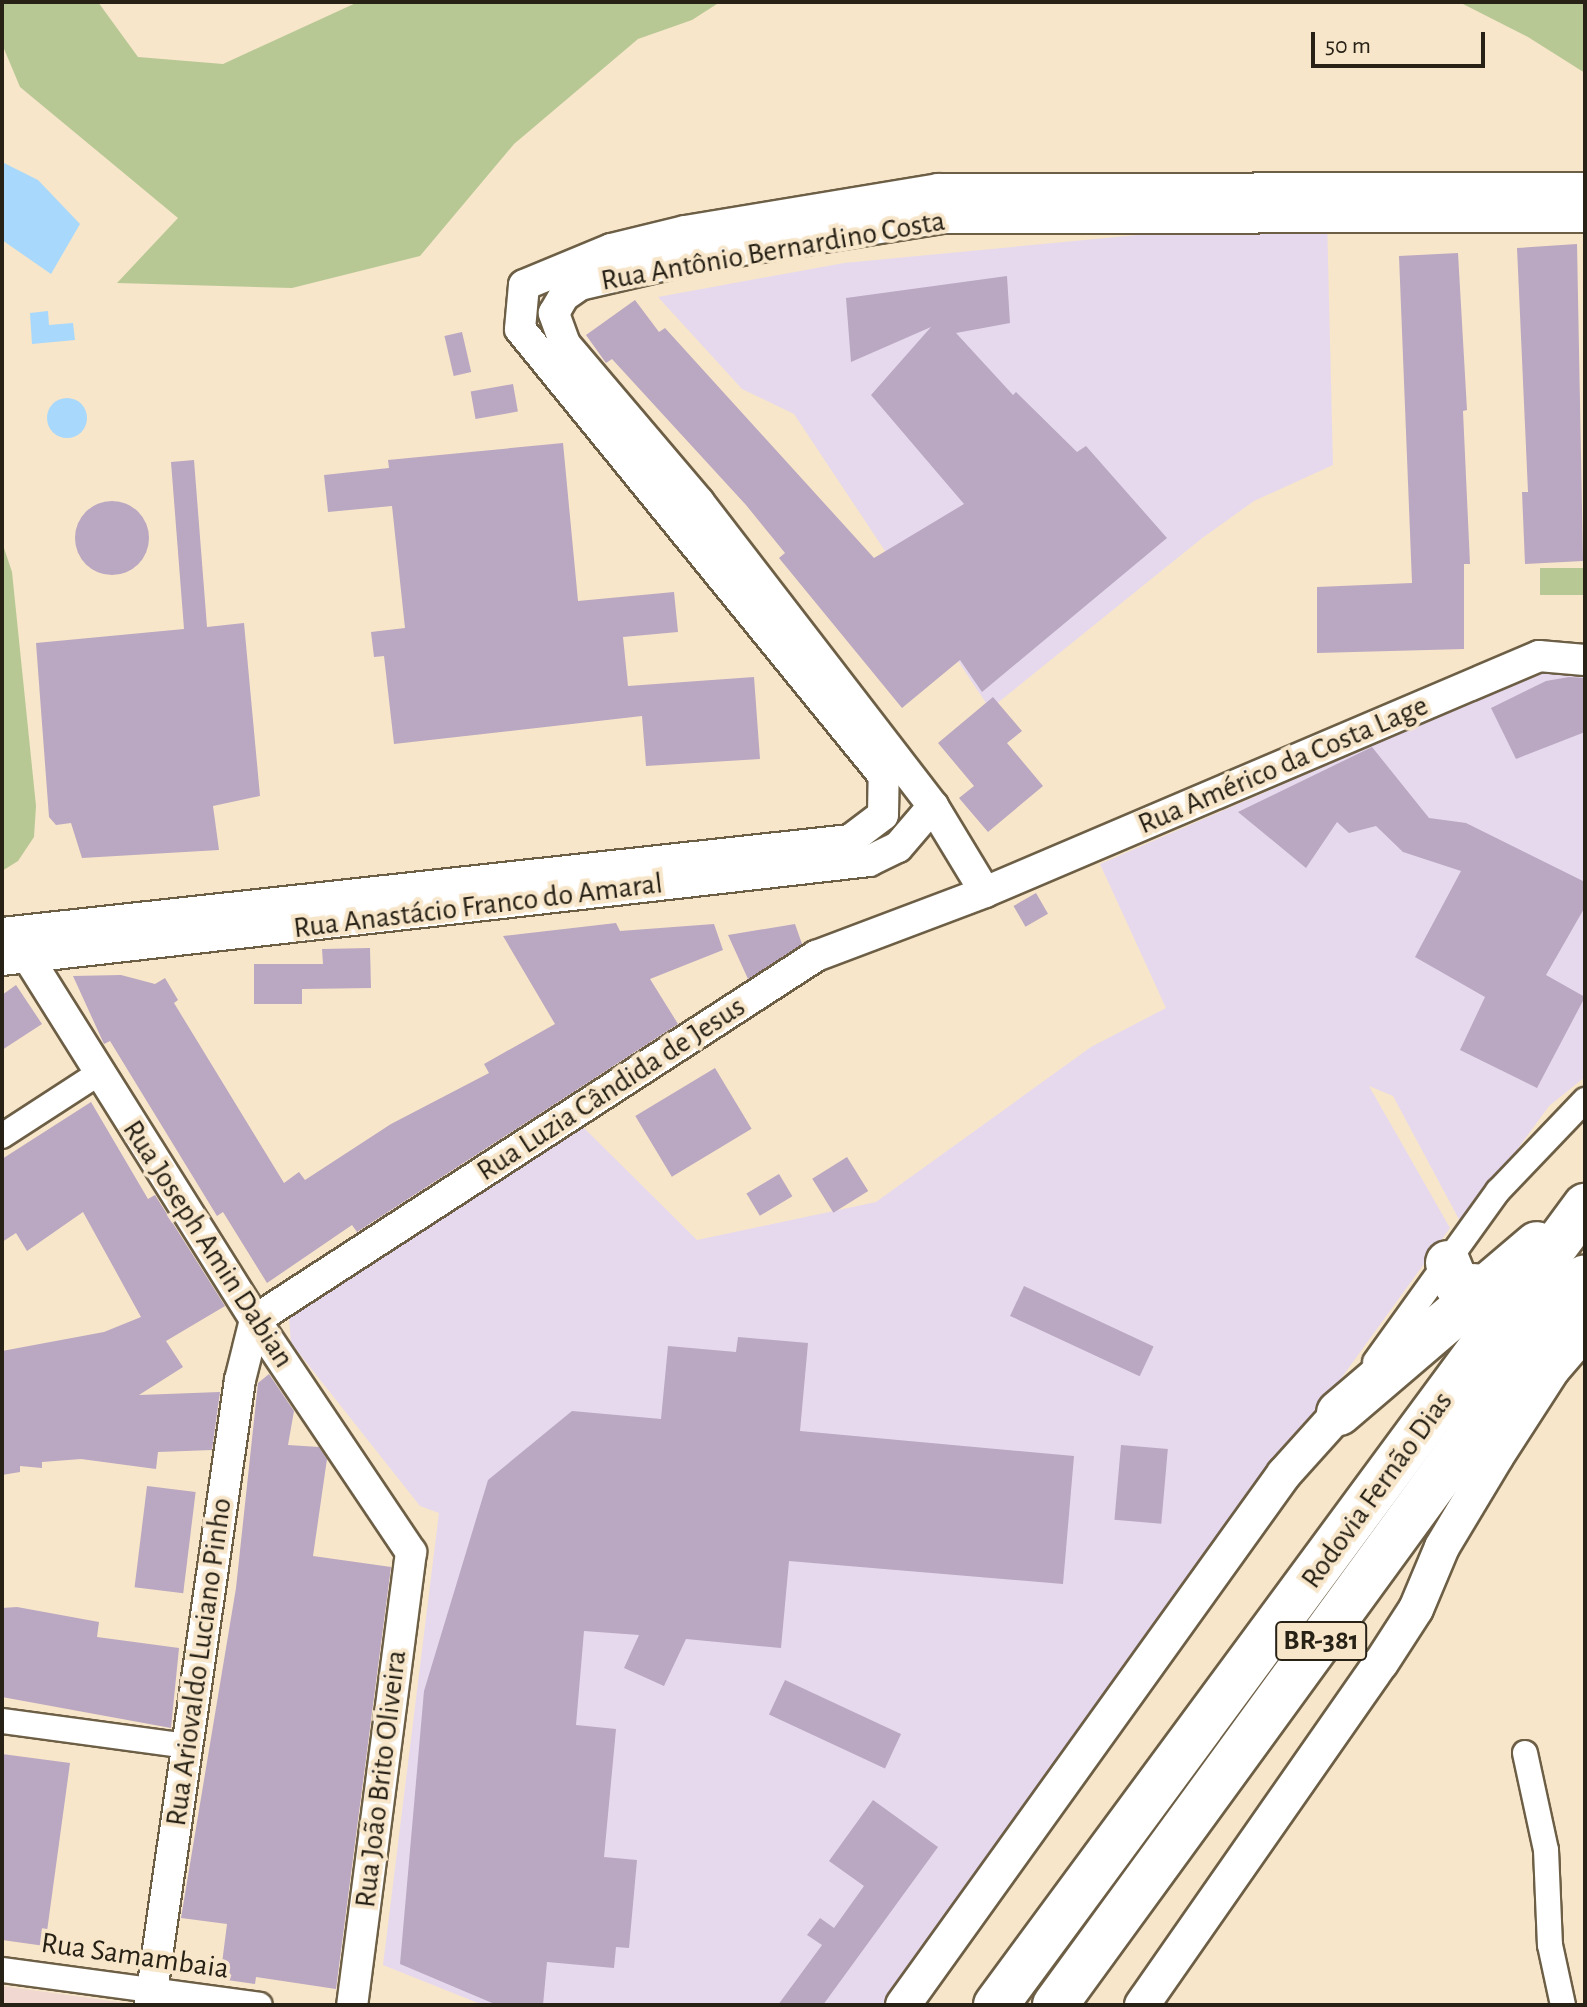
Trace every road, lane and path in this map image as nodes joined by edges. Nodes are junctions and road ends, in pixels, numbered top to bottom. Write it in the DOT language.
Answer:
graph roads {
  1 [pos="1585,188"];
  2 [pos="1585,217"];
  3 [pos="688,512"];
  4 [pos="1585,660"];
  5 [pos="884,776"];
  6 [pos="933,806"];
  7 [pos="985,892"];
  8 [pos="11,946"];
  9 [pos="99,1073"];
  10 [pos="1585,1100"];
  11 [pos="2,1136"];
  12 [pos="1585,1205"];
  13 [pos="1448,1263"];
  14 [pos="1585,1277"];
  15 [pos="1487,1287"];
  16 [pos="255,1320"];
  17 [pos="1585,1332"];
  18 [pos="1553,1369"];
  19 [pos="1339,1413"];
  20 [pos="411,1552"];
  21 [pos="1342,1613"];
  22 [pos="2,1721"];
  23 [pos="187,1746"];
  24 [pos="1525,1753"];
  25 [pos="2,1970"];
  26 [pos="151,1998"];
  27 [pos="992,1999"];
  28 [pos="260,2005"];
  29 [pos="352,2005"];
  30 [pos="903,2005"];
  31 [pos="1055,2005"];
  32 [pos="1142,2005"];
  33 [pos="1563,2005"];
  1 -- 3 [label="street, Rua Antônio Bernardino Costa"];
  2 -- 3 [label="street, Rua Antônio Bernardino Costa"];
  3 -- 5 [label="street, Rua Antônio Bernardino Costa"];
  3 -- 6 [label="street, Rua Antônio Bernardino Costa"];
  4 -- 7 [label="street, Rua Américo da Costa Lage"];
  5 -- 8 [label="street, Rua Anastácio Franco do Amaral"];
  6 -- 7 [label="street, Rua Antônio Bernardino Costa"];
  6 -- 8 [label="street, Rua Anastácio Franco do Amaral"];
  7 -- 16 [label="street, Rua Luzia Cândida de Jesus"];
  8 -- 9 [label="street, Rua Joseph Amin Dabian"];
  9 -- 11 [label="street"];
  9 -- 16 [label="street, Rua Joseph Amin Dabian"];
  10 -- 13 [label="street"];
  12 -- 15 [label="highway, BR-381"];
  12 -- 27 [label="highway, Rodovia Fernão Dias / BR-381"];
  13 -- 15 [label="highway"];
  13 -- 19 [label="street"];
  14 -- 21 [label="highway, Rodovia Fernão Dias / BR-381"];
  15 -- 19 [label="highway, BR-381"];
  16 -- 20 [label="street, Rua Joseph Amin Dabian"];
  16 -- 23 [label="street, Rua Ariovaldo Luciano Pinho"];
  17 -- 18 [label="main road, BR-381"];
  18 -- 21 [label="highway"];
  18 -- 32 [label="main road, BR-381"];
  19 -- 30 [label="main road, BR-381"];
  20 -- 29 [label="street, Rua João Brito Oliveira"];
  21 -- 31 [label="highway, Rodovia Fernão Dias / BR-381"];
  22 -- 23 [label="street"];
  23 -- 26 [label="street, Rua Ariovaldo Luciano Pinho"];
  24 -- 33 [label="street"];
  25 -- 26 [label="street, Rua Samambaia"];
  26 -- 28 [label="street, Rua Samambaia"];
}
